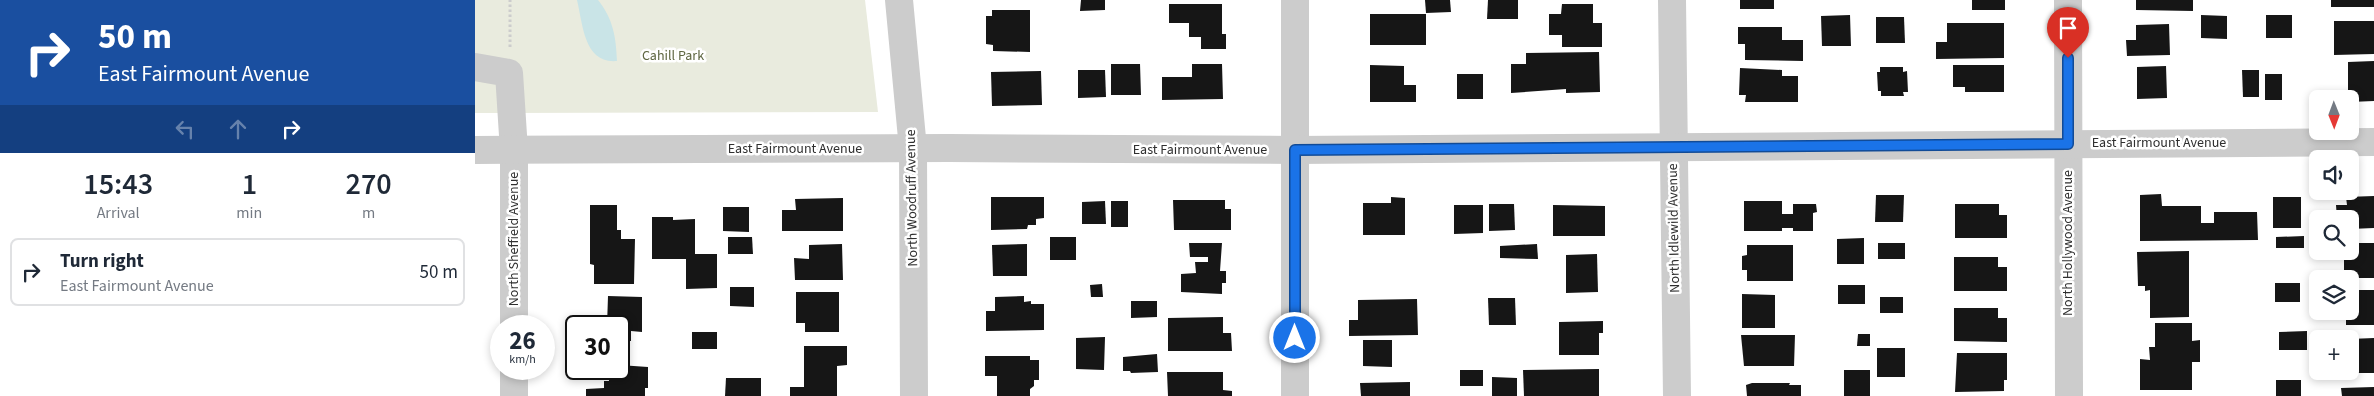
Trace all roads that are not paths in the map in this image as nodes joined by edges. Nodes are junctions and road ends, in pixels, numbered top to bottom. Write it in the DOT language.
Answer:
graph roads {
  1 [pos="899,0"];
  2 [pos="1295,0"];
  3 [pos="1672,0"];
  4 [pos="2068,0"];
  5 [pos="475,67"];
  6 [pos="2374,142"];
  7 [pos="2068,144"];
  8 [pos="1673,147"];
  9 [pos="913,149"];
  10 [pos="475,150"];
  11 [pos="1295,150"];
  12 [pos="514,151"];
  13 [pos="514,315"];
  14 [pos="514,380"];
  15 [pos="514,396"];
  16 [pos="915,396"];
  17 [pos="1295,396"];
  18 [pos="1677,396"];
  19 [pos="2069,396"];
  1 -- 9 [label="street, North Woodruff Avenue"];
  2 -- 11 [label="street"];
  3 -- 8 [label="street, North Idlewild Avenue"];
  4 -- 7 [label="street, North Hollywood Avenue"];
  5 -- 12 [label="street, North Sheffield Avenue"];
  6 -- 7 [label="street, East Fairmount Avenue"];
  7 -- 8 [label="street, East Fairmount Avenue"];
  7 -- 19 [label="street, North Hollywood Avenue"];
  8 -- 11 [label="street, East Fairmount Avenue"];
  8 -- 18 [label="street, North Idlewild Avenue"];
  9 -- 11 [label="street, East Fairmount Avenue"];
  9 -- 12 [label="street, East Fairmount Avenue"];
  9 -- 16 [label="street, North Woodruff Avenue"];
  10 -- 12 [label="street, East Fairmount Avenue"];
  11 -- 17 [label="street"];
  12 -- 13 [label="street, North Sheffield Avenue"];
  14 -- 15 [label="street"];
}
